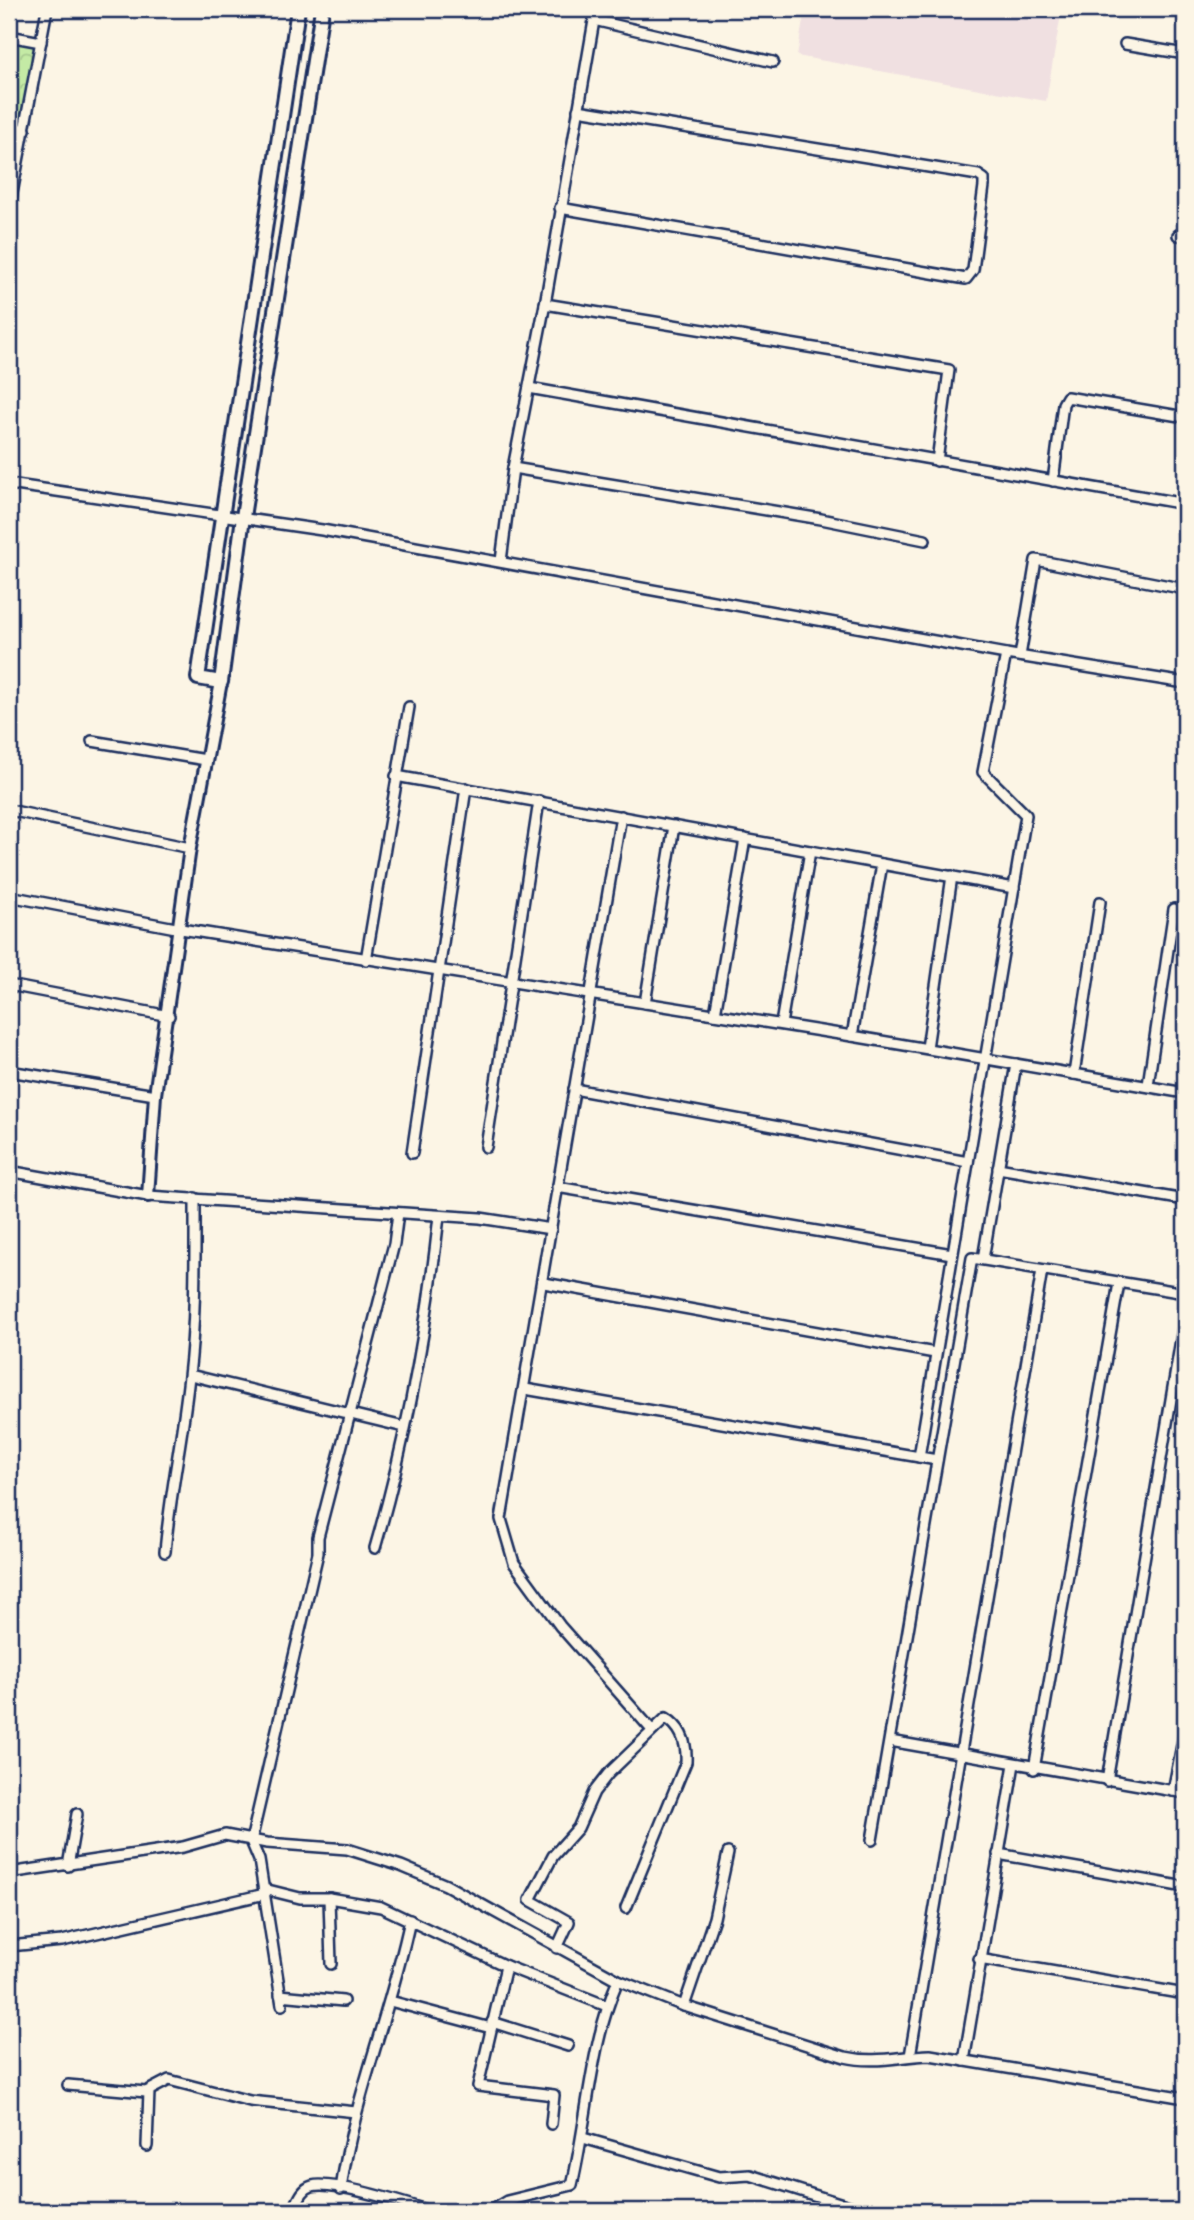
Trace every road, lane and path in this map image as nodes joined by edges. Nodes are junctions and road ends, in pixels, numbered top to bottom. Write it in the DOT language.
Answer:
graph roads {
  1 [pos="47,9"];
  2 [pos="298,9"];
  3 [pos="322,9"];
  4 [pos="596,9"];
  5 [pos="594,20"];
  6 [pos="9,36"];
  7 [pos="292,41"];
  8 [pos="41,42"];
  9 [pos="1125,44"];
  10 [pos="316,45"];
  11 [pos="1185,54"];
  12 [pos="773,62"];
  13 [pos="288,68"];
  14 [pos="311,71"];
  15 [pos="578,110"];
  16 [pos="9,127"];
  17 [pos="25,130"];
  18 [pos="560,208"];
  19 [pos="9,209"];
  20 [pos="545,304"];
  21 [pos="529,388"];
  22 [pos="1185,417"];
  23 [pos="937,461"];
  24 [pos="513,468"];
  25 [pos="1053,481"];
  26 [pos="9,484"];
  27 [pos="1185,504"];
  28 [pos="221,516"];
  29 [pos="243,517"];
  30 [pos="925,540"];
  31 [pos="501,561"];
  32 [pos="1185,589"];
  33 [pos="1006,654"];
  34 [pos="1020,656"];
  35 [pos="221,682"];
  36 [pos="1185,683"];
  37 [pos="409,707"];
  38 [pos="92,741"];
  39 [pos="206,760"];
  40 [pos="396,776"];
  41 [pos="466,788"];
  42 [pos="539,802"];
  43 [pos="9,810"];
  44 [pos="621,816"];
  45 [pos="674,826"];
  46 [pos="745,839"];
  47 [pos="191,848"];
  48 [pos="810,851"];
  49 [pos="882,864"];
  50 [pos="952,876"];
  51 [pos="1014,888"];
  52 [pos="9,896"];
  53 [pos="1100,902"];
  54 [pos="1174,909"];
  55 [pos="181,929"];
  56 [pos="366,960"];
  57 [pos="439,971"];
  58 [pos="512,982"];
  59 [pos="9,985"];
  60 [pos="589,994"];
  61 [pos="645,1003"];
  62 [pos="715,1014"];
  63 [pos="169,1016"];
  64 [pos="781,1024"];
  65 [pos="852,1036"];
  66 [pos="927,1048"];
  67 [pos="985,1058"];
  68 [pos="1016,1064"];
  69 [pos="9,1071"];
  70 [pos="1074,1074"];
  71 [pos="1148,1085"];
  72 [pos="574,1089"];
  73 [pos="1185,1093"];
  74 [pos="155,1095"];
  75 [pos="486,1147"];
  76 [pos="412,1153"];
  77 [pos="968,1162"];
  78 [pos="998,1168"];
  79 [pos="9,1171"];
  80 [pos="557,1187"];
  81 [pos="148,1196"];
  82 [pos="195,1198"];
  83 [pos="1185,1200"];
  84 [pos="398,1213"];
  85 [pos="439,1216"];
  86 [pos="551,1229"];
  87 [pos="952,1254"];
  88 [pos="982,1259"];
  89 [pos="1042,1270"];
  90 [pos="544,1283"];
  91 [pos="1119,1283"];
  92 [pos="1185,1293"];
  93 [pos="1185,1316"];
  94 [pos="935,1353"];
  95 [pos="190,1375"];
  96 [pos="525,1389"];
  97 [pos="349,1414"];
  98 [pos="404,1427"];
  99 [pos="919,1457"];
  100 [pos="937,1460"];
  101 [pos="375,1548"];
  102 [pos="164,1552"];
  103 [pos="652,1729"];
  104 [pos="1185,1730"];
  105 [pos="890,1741"];
  106 [pos="960,1753"];
  107 [pos="1014,1764"];
  108 [pos="1034,1769"];
  109 [pos="1108,1781"];
  110 [pos="1172,1791"];
  111 [pos="1185,1793"];
  112 [pos="77,1814"];
  113 [pos="872,1839"];
  114 [pos="251,1841"];
  115 [pos="728,1853"];
  116 [pos="998,1854"];
  117 [pos="68,1866"];
  118 [pos="9,1873"];
  119 [pos="1185,1887"];
  120 [pos="265,1892"];
  121 [pos="329,1898"];
  122 [pos="626,1908"];
  123 [pos="410,1920"];
  124 [pos="9,1946"];
  125 [pos="557,1948"];
  126 [pos="979,1959"];
  127 [pos="331,1964"];
  128 [pos="506,1966"];
  129 [pos="618,1980"];
  130 [pos="1185,1994"];
  131 [pos="343,2001"];
  132 [pos="390,2001"];
  133 [pos="607,2006"];
  134 [pos="684,2006"];
  135 [pos="491,2025"];
  136 [pos="568,2046"];
  137 [pos="910,2056"];
  138 [pos="964,2061"];
  139 [pos="68,2085"];
  140 [pos="149,2091"];
  141 [pos="1185,2098"];
  142 [pos="356,2112"];
  143 [pos="551,2124"];
  144 [pos="583,2138"];
  145 [pos="147,2146"];
  146 [pos="341,2189"];
  147 [pos="293,2211"];
  148 [pos="429,2211"];
  149 [pos="490,2211"];
  150 [pos="865,2211"];
  1 -- 8 [label="street"];
  2 -- 7 [label="main road"];
  3 -- 10 [label="main road"];
  4 -- 5 [label="street"];
  5 -- 12 [label="street"];
  5 -- 15 [label="street"];
  6 -- 8 [label="street"];
  7 -- 10 [label="main road"];
  7 -- 13 [label="main road"];
  8 -- 17 [label="street"];
  9 -- 11 [label="street"];
  10 -- 14 [label="main road"];
  13 -- 14 [label="main road"];
  13 -- 28 [label="main road"];
  14 -- 29 [label="main road"];
  15 -- 18 [label="street"];
  15 -- 18 [label="street"];
  16 -- 17 [label="street"];
  17 -- 19 [label="street"];
  18 -- 20 [label="street"];
  20 -- 21 [label="street"];
  20 -- 23 [label="street"];
  21 -- 23 [label="street"];
  21 -- 24 [label="street"];
  22 -- 25 [label="street"];
  23 -- 25 [label="street"];
  24 -- 30 [label="street"];
  24 -- 31 [label="street"];
  25 -- 27 [label="street"];
  26 -- 28 [label="street"];
  28 -- 29 [label="street"];
  28 -- 35 [label="main road"];
  29 -- 31 [label="street"];
  29 -- 35 [label="main road"];
  31 -- 33 [label="street"];
  32 -- 34 [label="street"];
  33 -- 34 [label="street"];
  33 -- 51 [label="street"];
  34 -- 36 [label="street"];
  35 -- 39 [label="street"];
  37 -- 40 [label="street"];
  38 -- 39 [label="street"];
  39 -- 47 [label="street"];
  40 -- 41 [label="street"];
  40 -- 56 [label="street"];
  41 -- 42 [label="street"];
  41 -- 57 [label="street"];
  42 -- 44 [label="street"];
  42 -- 58 [label="street"];
  43 -- 47 [label="street"];
  44 -- 45 [label="street"];
  44 -- 60 [label="street"];
  45 -- 46 [label="street"];
  45 -- 61 [label="street"];
  46 -- 48 [label="street"];
  46 -- 62 [label="street"];
  47 -- 55 [label="street"];
  48 -- 49 [label="street"];
  48 -- 64 [label="street"];
  49 -- 50 [label="street"];
  49 -- 65 [label="street"];
  50 -- 51 [label="street"];
  50 -- 66 [label="street"];
  51 -- 67 [label="street"];
  52 -- 55 [label="street"];
  53 -- 70 [label="street"];
  54 -- 71 [label="street"];
  55 -- 56 [label="street"];
  55 -- 63 [label="street"];
  56 -- 57 [label="street"];
  57 -- 58 [label="street"];
  57 -- 76 [label="street"];
  58 -- 60 [label="street"];
  58 -- 75 [label="street"];
  59 -- 63 [label="street"];
  60 -- 61 [label="street"];
  60 -- 72 [label="street"];
  61 -- 62 [label="street"];
  62 -- 64 [label="street"];
  63 -- 74 [label="street"];
  64 -- 65 [label="street"];
  65 -- 66 [label="street"];
  66 -- 67 [label="street"];
  67 -- 68 [label="street"];
  67 -- 77 [label="street"];
  68 -- 70 [label="street"];
  68 -- 78 [label="street"];
  69 -- 74 [label="street"];
  70 -- 71 [label="street"];
  71 -- 73 [label="street"];
  72 -- 77 [label="street"];
  72 -- 80 [label="street"];
  74 -- 81 [label="street"];
  77 -- 87 [label="street"];
  78 -- 83 [label="street"];
  78 -- 88 [label="street"];
  79 -- 81 [label="street"];
  80 -- 86 [label="street"];
  80 -- 87 [label="street"];
  81 -- 82 [label="street"];
  82 -- 84 [label="street"];
  82 -- 95 [label="street"];
  84 -- 85 [label="street"];
  84 -- 97 [label="street"];
  85 -- 86 [label="street"];
  85 -- 98 [label="street"];
  86 -- 90 [label="street"];
  87 -- 94 [label="street"];
  88 -- 89 [label="street"];
  88 -- 100 [label="street"];
  89 -- 91 [label="street"];
  89 -- 106 [label="street"];
  90 -- 94 [label="street"];
  90 -- 96 [label="street"];
  91 -- 92 [label="street"];
  91 -- 108 [label="street"];
  93 -- 109 [label="street"];
  94 -- 99 [label="street"];
  95 -- 97 [label="street"];
  95 -- 102 [label="street"];
  96 -- 99 [label="street"];
  96 -- 103 [label="street"];
  97 -- 98 [label="street"];
  97 -- 114 [label="street"];
  98 -- 101 [label="street"];
  99 -- 100 [label="street"];
  100 -- 105 [label="street"];
  103 -- 122 [label="street"];
  103 -- 125 [label="street"];
  104 -- 110 [label="street"];
  105 -- 106 [label="street"];
  105 -- 113 [label="street"];
  106 -- 107 [label="street"];
  106 -- 137 [label="street"];
  107 -- 108 [label="street"];
  107 -- 116 [label="street"];
  108 -- 109 [label="street"];
  109 -- 110 [label="street"];
  110 -- 111 [label="street"];
  112 -- 117 [label="street"];
  114 -- 117 [label="street"];
  114 -- 120 [label="street"];
  114 -- 125 [label="street"];
  115 -- 134 [label="street"];
  116 -- 119 [label="street"];
  116 -- 126 [label="street"];
  117 -- 118 [label="street"];
  120 -- 121 [label="street"];
  120 -- 124 [label="street"];
  120 -- 131 [label="street"];
  121 -- 123 [label="street"];
  121 -- 127 [label="street"];
  123 -- 128 [label="street"];
  123 -- 132 [label="street"];
  125 -- 129 [label="street"];
  126 -- 130 [label="street"];
  126 -- 138 [label="street"];
  128 -- 133 [label="street"];
  128 -- 135 [label="street"];
  129 -- 133 [label="street"];
  129 -- 134 [label="street"];
  132 -- 135 [label="street"];
  132 -- 142 [label="street"];
  133 -- 144 [label="street"];
  134 -- 137 [label="street"];
  135 -- 136 [label="street"];
  135 -- 143 [label="street"];
  137 -- 138 [label="street"];
  138 -- 141 [label="street"];
  139 -- 140 [label="street"];
  140 -- 142 [label="street"];
  140 -- 145 [label="street"];
  142 -- 146 [label="street"];
  144 -- 149 [label="street"];
  144 -- 150 [label="street"];
  146 -- 147 [label="street"];
  146 -- 148 [label="street"];
}
